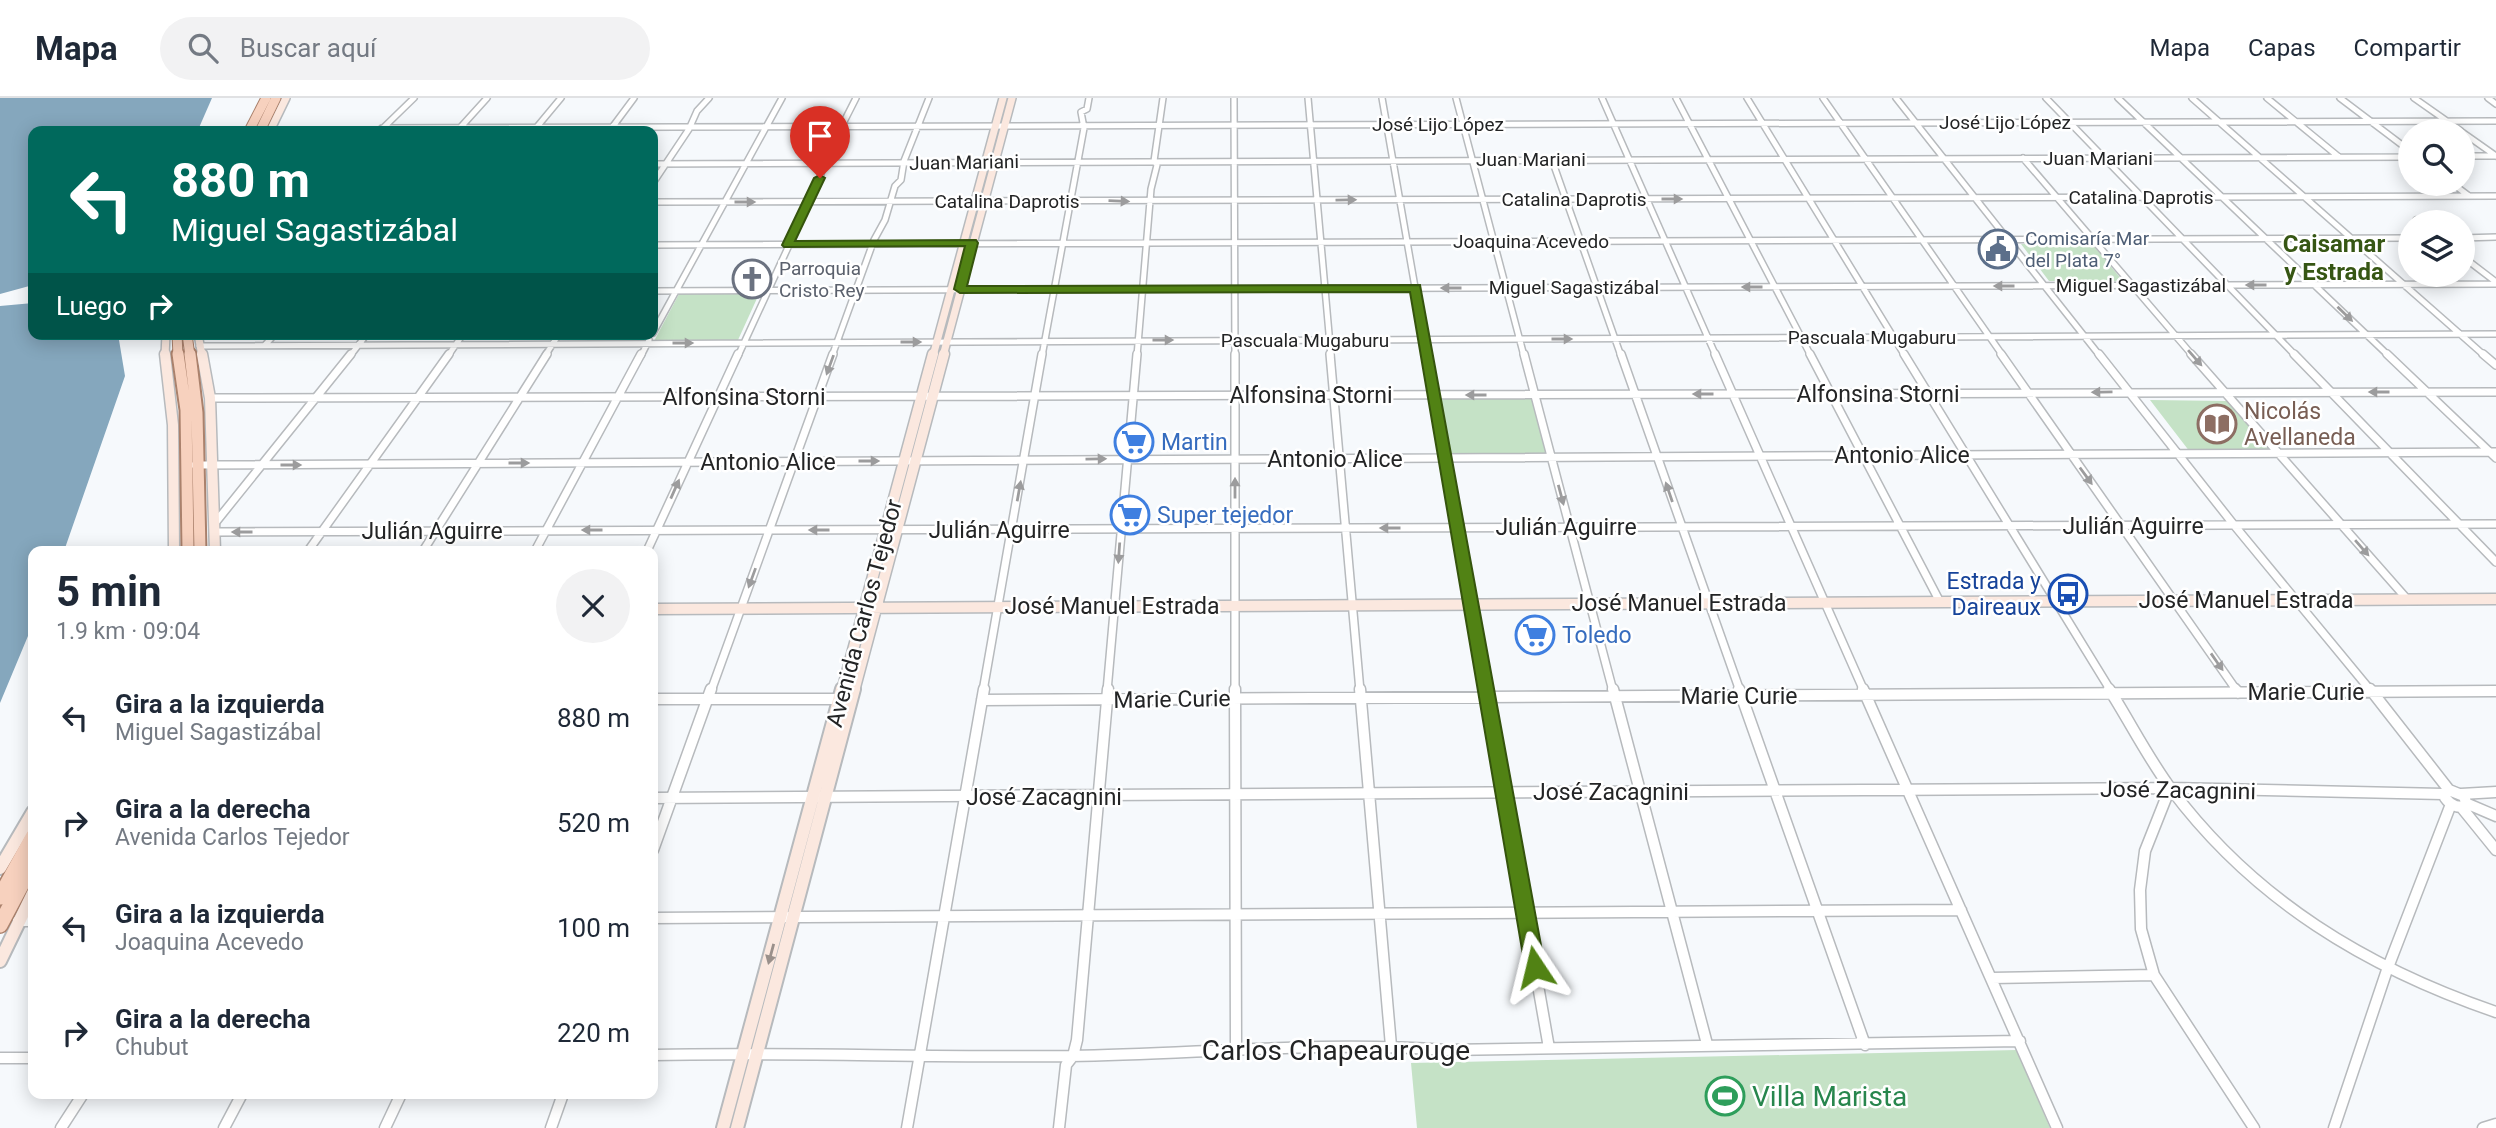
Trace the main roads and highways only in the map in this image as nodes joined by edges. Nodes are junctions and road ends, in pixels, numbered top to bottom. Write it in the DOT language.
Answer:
graph roads {
  1 [pos="266,98"];
  2 [pos="276,98"];
  3 [pos="286,98"];
  4 [pos="1003,98"];
  5 [pos="1012,98"];
  6 [pos="252,126"];
  7 [pos="262,126"];
  8 [pos="272,126"];
  9 [pos="1000,126"];
  10 [pos="166,340"];
  11 [pos="177,340"];
  12 [pos="188,340"];
  13 [pos="198,340"];
  14 [pos="193,465"];
  15 [pos="174,546"];
  16 [pos="188,546"];
  17 [pos="200,546"];
  18 [pos="215,546"];
  19 [pos="2496,599"];
  20 [pos="870,607"];
  21 [pos="658,609"];
  22 [pos="28,820"];
  23 [pos="28,846"];
  24 [pos="0,868"];
  25 [pos="28,872"];
  26 [pos="0,897"];
  27 [pos="28,902"];
  28 [pos="0,925"];
  29 [pos="0,961"];
  30 [pos="750,1053"];
  31 [pos="723,1128"];
  32 [pos="737,1128"];
  1 -- 6 [label="main road"];
  2 -- 7 [label="main road"];
  3 -- 8 [label="main road"];
  4 -- 9 [label="main road, Avenida Carlos Tejedor"];
  5 -- 9 [label="main road, Avenida Carlos Tejedor"];
  9 -- 20 [label="main road, Avenida Carlos Tejedor"];
  10 -- 15 [label="main road"];
  11 -- 14 [label="main road"];
  12 -- 14 [label="main road"];
  13 -- 18 [label="main road"];
  14 -- 16 [label="main road"];
  14 -- 17 [label="main road"];
  19 -- 20 [label="main road, José Manuel Estrada"];
  20 -- 21 [label="main road, José Manuel Estrada"];
  20 -- 30 [label="main road, Avenida Carlos Tejedor"];
  22 -- 24 [label="main road"];
  23 -- 26 [label="main road"];
  25 -- 28 [label="main road"];
  27 -- 29 [label="main road"];
  30 -- 31 [label="main road, Avenida Carlos Tejedor"];
  30 -- 32 [label="main road, Avenida Carlos Tejedor"];
}
